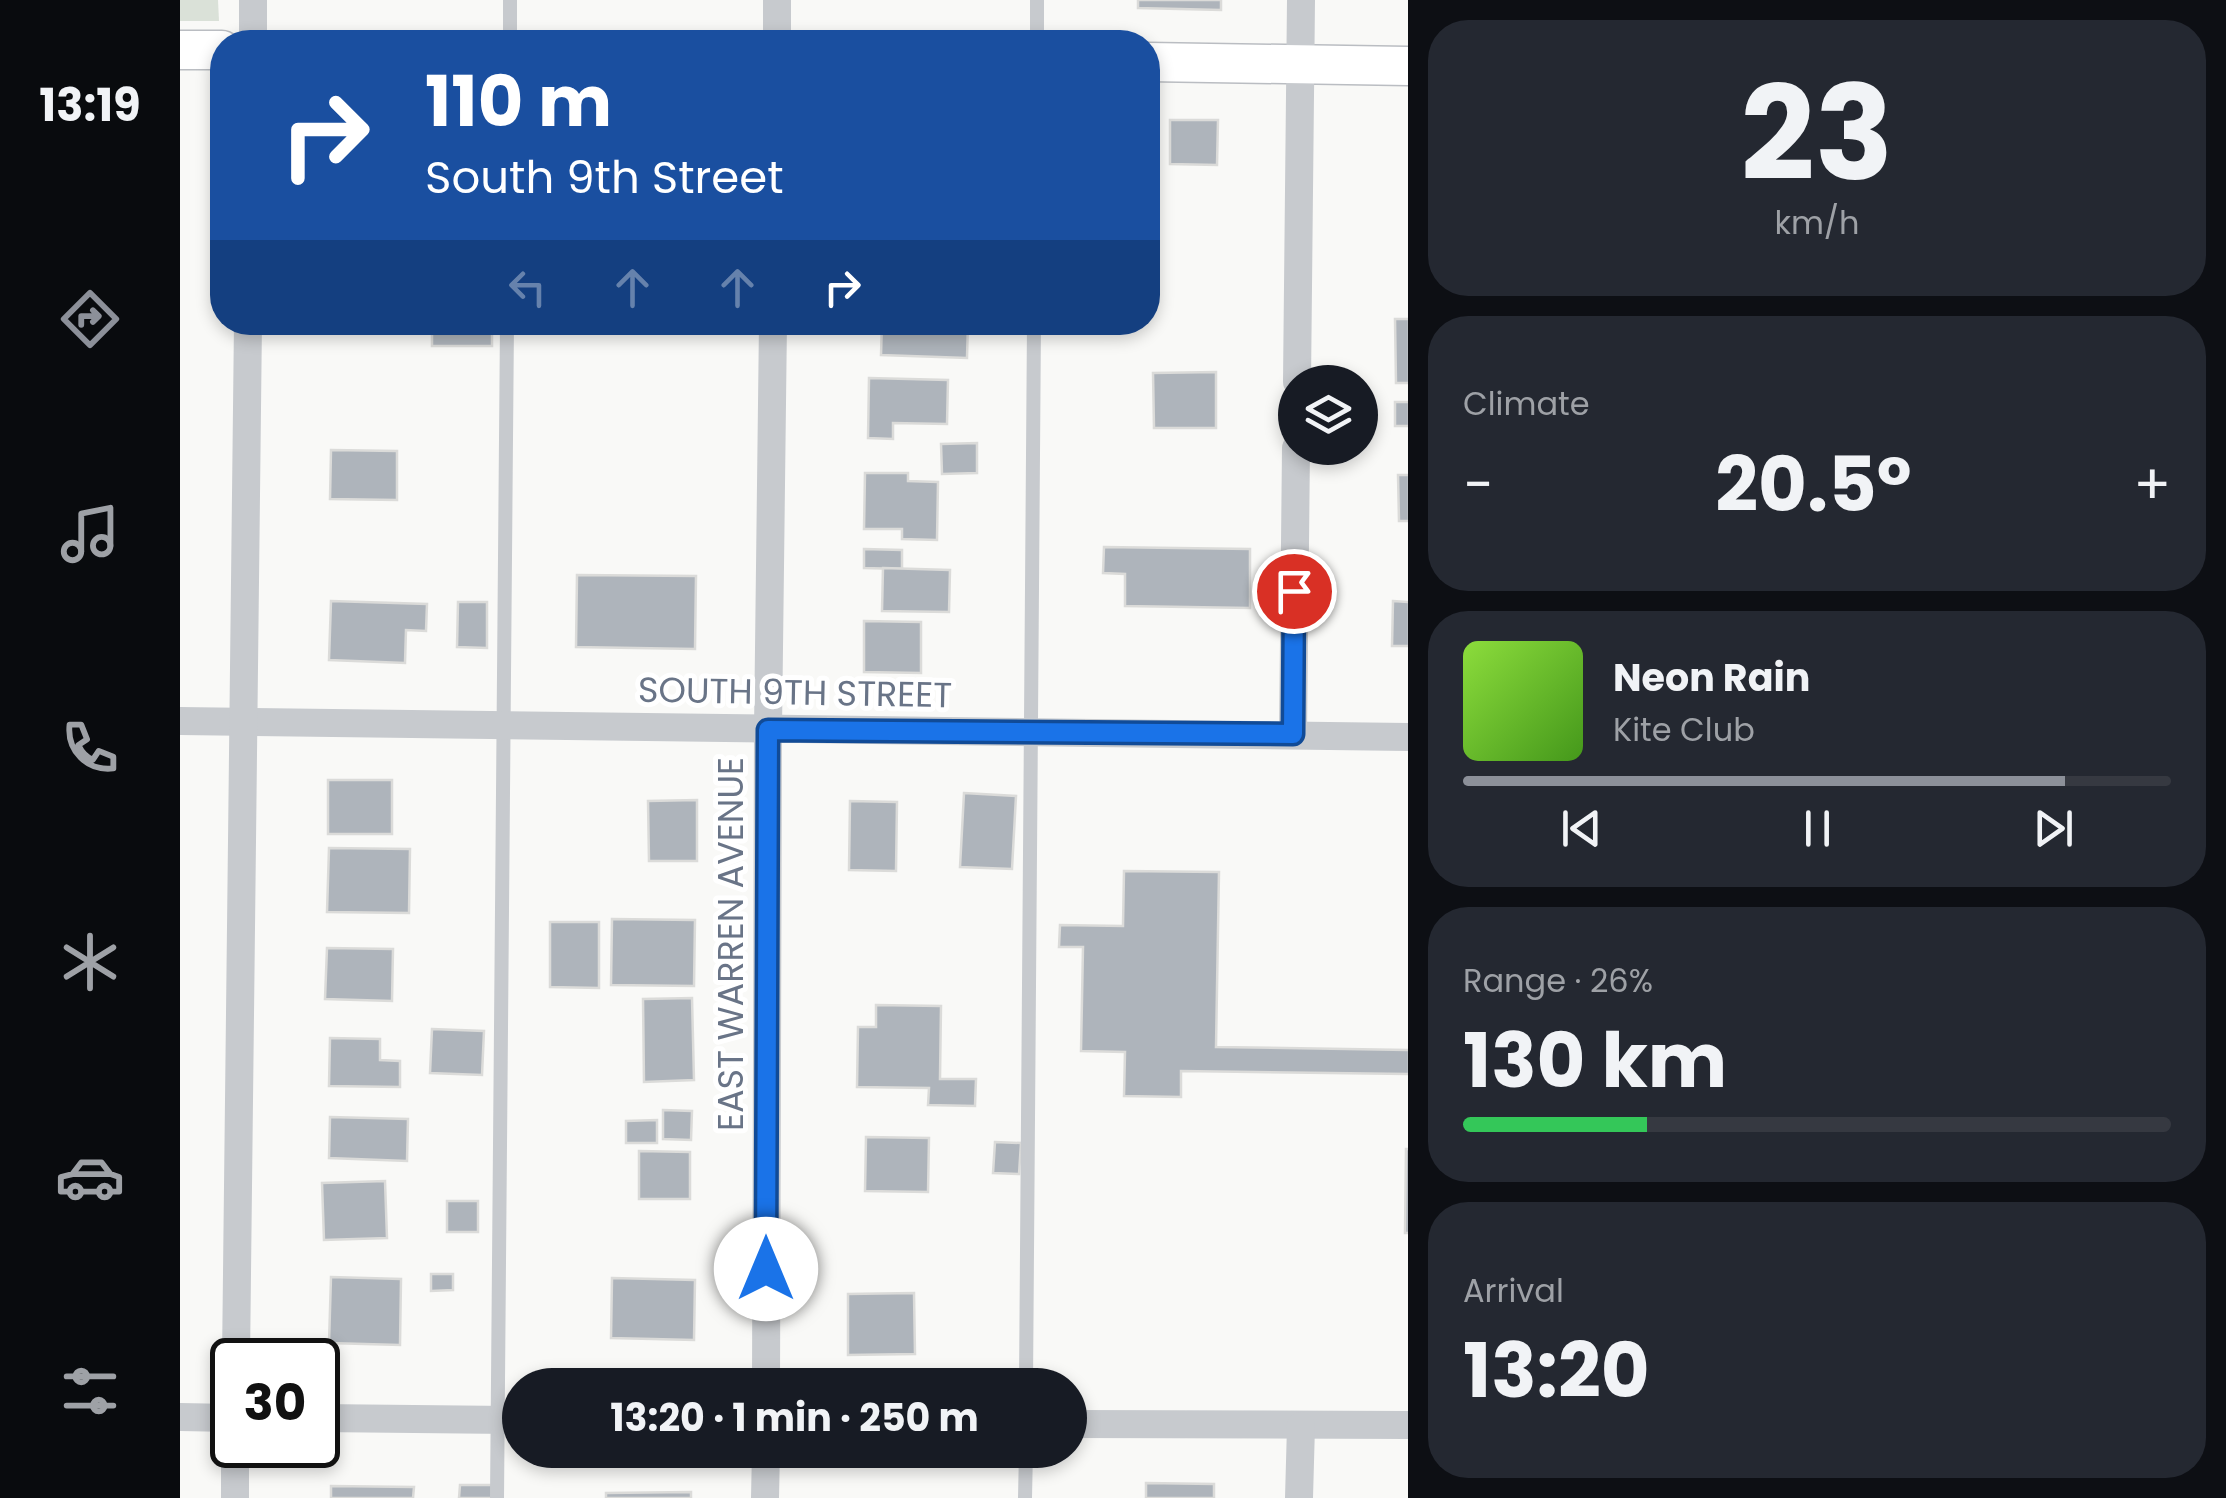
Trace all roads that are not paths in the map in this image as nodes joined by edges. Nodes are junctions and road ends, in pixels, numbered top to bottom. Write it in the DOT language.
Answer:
graph roads {
  1 [pos="252,0"];
  2 [pos="510,0"];
  3 [pos="777,0"];
  4 [pos="1037,0"];
  5 [pos="1301,0"];
  6 [pos="252,30"];
  7 [pos="510,30"];
  8 [pos="777,30"];
  9 [pos="1037,30"];
  10 [pos="180,50"];
  11 [pos="210,50"];
  12 [pos="1160,62"];
  13 [pos="1300,66"];
  14 [pos="1408,66"];
  15 [pos="248,335"];
  16 [pos="507,335"];
  17 [pos="774,335"];
  18 [pos="1034,335"];
  19 [pos="1296,365"];
  20 [pos="1296,465"];
  21 [pos="180,720"];
  22 [pos="242,720"];
  23 [pos="503,724"];
  24 [pos="768,730"];
  25 [pos="1030,732"];
  26 [pos="1293,734"];
  27 [pos="1408,737"];
  28 [pos="236,1338"];
  29 [pos="508,1368"];
  30 [pos="766,1368"];
  31 [pos="1026,1368"];
  32 [pos="180,1417"];
  33 [pos="210,1418"];
  34 [pos="340,1418"];
  35 [pos="502,1420"];
  36 [pos="1087,1424"];
  37 [pos="1408,1425"];
  38 [pos="1300,1426"];
  39 [pos="502,1463"];
  40 [pos="235,1468"];
  41 [pos="766,1468"];
  42 [pos="1026,1468"];
  43 [pos="235,1498"];
  44 [pos="497,1498"];
  45 [pos="766,1498"];
  46 [pos="1025,1498"];
  47 [pos="1299,1498"];
  1 -- 6 [label="street"];
  2 -- 7 [label="lane"];
  3 -- 8 [label="street"];
  4 -- 9 [label="lane"];
  5 -- 13 [label="street"];
  10 -- 11 [label="street"];
  12 -- 13 [label="street"];
  13 -- 14 [label="street"];
  13 -- 19 [label="street"];
  15 -- 22 [label="street"];
  16 -- 23 [label="lane"];
  17 -- 24 [label="street, EAST WARREN AVENUE"];
  18 -- 25 [label="lane"];
  20 -- 26 [label="street"];
  21 -- 22 [label="street, SOUTH 9TH STREET"];
  22 -- 23 [label="street, SOUTH 9TH STREET"];
  22 -- 28 [label="street"];
  23 -- 24 [label="street, SOUTH 9TH STREET"];
  23 -- 29 [label="lane"];
  24 -- 25 [label="street, SOUTH 9TH STREET"];
  24 -- 30 [label="street, EAST WARREN AVENUE"];
  25 -- 26 [label="street, SOUTH 9TH STREET"];
  25 -- 31 [label="lane"];
  26 -- 27 [label="street, SOUTH 9TH STREET"];
  32 -- 33 [label="street"];
  34 -- 35 [label="street"];
  36 -- 38 [label="street"];
  37 -- 38 [label="street"];
  38 -- 47 [label="street"];
  39 -- 44 [label="lane"];
  40 -- 43 [label="street"];
  41 -- 45 [label="street"];
  42 -- 46 [label="lane"];
}
